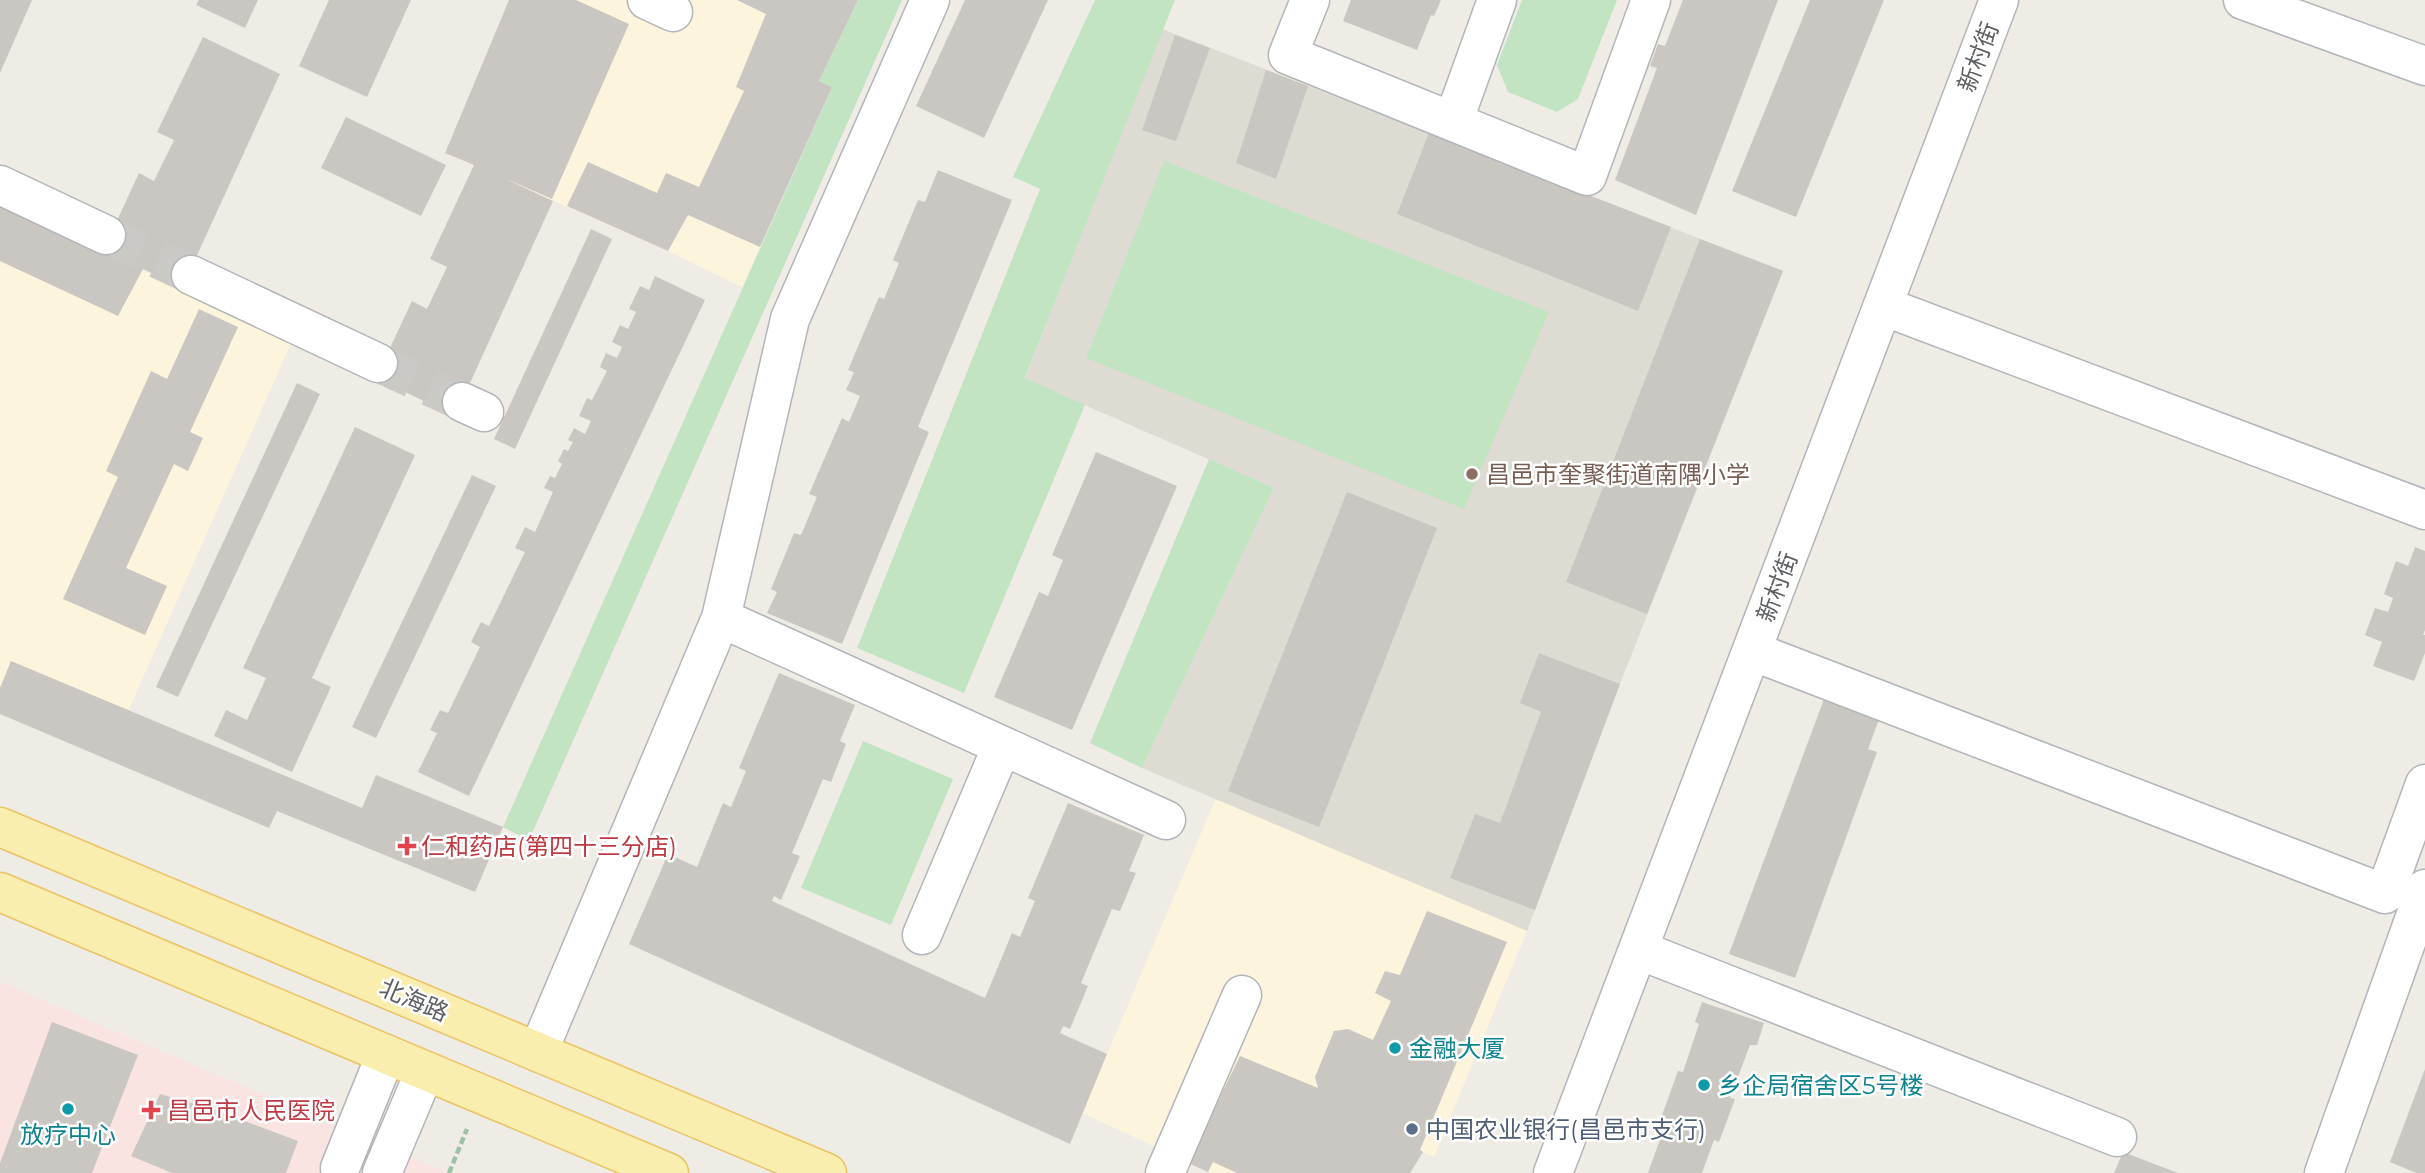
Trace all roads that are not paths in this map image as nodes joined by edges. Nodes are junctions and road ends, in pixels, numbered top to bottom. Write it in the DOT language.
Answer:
graph roads {
  1 [pos="930,0"];
  2 [pos="1310,0"];
  3 [pos="1496,0"];
  4 [pos="1651,0"];
  5 [pos="1999,0"];
  6 [pos="2243,0"];
  7 [pos="2425,66"];
  8 [pos="1453,122"];
  9 [pos="0,185"];
  10 [pos="107,235"];
  11 [pos="191,275"];
  12 [pos="1884,306"];
  13 [pos="378,363"];
  14 [pos="2425,510"];
  15 [pos="721,618"];
  16 [pos="1752,652"];
  17 [pos="1002,746"];
  18 [pos="2425,784"];
  19 [pos="1166,820"];
  20 [pos="0,827"];
  21 [pos="2425,889"];
  22 [pos="0,892"];
  23 [pos="922,935"];
  24 [pos="1639,950"];
  25 [pos="1242,995"];
  26 [pos="538,1052"];
  27 [pos="386,1054"];
  28 [pos="425,1071"];
  29 [pos="2117,1137"];
  30 [pos="340,1168"];
  31 [pos="382,1173"];
  32 [pos="669,1173"];
  33 [pos="827,1173"];
  34 [pos="1165,1173"];
  35 [pos="1553,1173"];
  36 [pos="2324,1173"];
  1 -- 15 [label="street"];
  2 -- 8 [label="street"];
  3 -- 8 [label="street"];
  4 -- 8 [label="street"];
  5 -- 12 [label="street, 新村街"];
  6 -- 7 [label="street"];
  9 -- 10 [label="street"];
  11 -- 13 [label="street"];
  12 -- 14 [label="street"];
  12 -- 16 [label="street, 新村街"];
  15 -- 17 [label="street"];
  15 -- 26 [label="street"];
  16 -- 18 [label="street"];
  16 -- 24 [label="street, 新村街"];
  17 -- 19 [label="street"];
  17 -- 23 [label="street"];
  20 -- 26 [label="main road, 北海路"];
  21 -- 36 [label="street"];
  22 -- 27 [label="main road"];
  24 -- 29 [label="street"];
  24 -- 35 [label="street, 新村街"];
  25 -- 34 [label="street"];
  26 -- 33 [label="main road, 北海路"];
  27 -- 28 [label="main road"];
  27 -- 30 [label="street"];
  28 -- 31 [label="street"];
  28 -- 32 [label="main road"];
}
